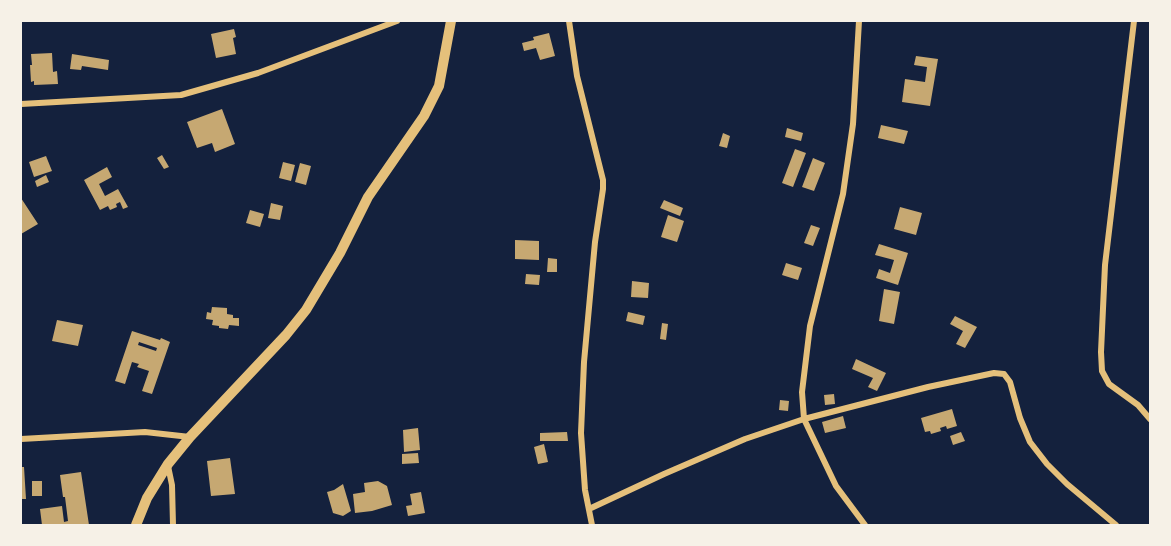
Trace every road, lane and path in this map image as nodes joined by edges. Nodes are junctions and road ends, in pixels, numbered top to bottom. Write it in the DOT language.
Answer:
graph roads {
  1 [pos="397,21"];
  2 [pos="451,21"];
  3 [pos="568,21"];
  4 [pos="859,21"];
  5 [pos="1134,21"];
  6 [pos="21,104"];
  7 [pos="804,419"];
  8 [pos="1150,419"];
  9 [pos="190,437"];
  10 [pos="21,439"];
  11 [pos="168,464"];
  12 [pos="590,509"];
  13 [pos="136,525"];
  14 [pos="173,525"];
  15 [pos="592,525"];
  16 [pos="865,525"];
  17 [pos="1116,525"];
  1 -- 6 [label="street"];
  2 -- 9 [label="highway"];
  3 -- 12 [label="street"];
  4 -- 7 [label="street"];
  5 -- 8 [label="street"];
  7 -- 12 [label="street"];
  7 -- 16 [label="street"];
  7 -- 17 [label="street"];
  9 -- 10 [label="street"];
  9 -- 11 [label="highway"];
  11 -- 13 [label="highway"];
  11 -- 14 [label="street"];
  12 -- 15 [label="street"];
}
